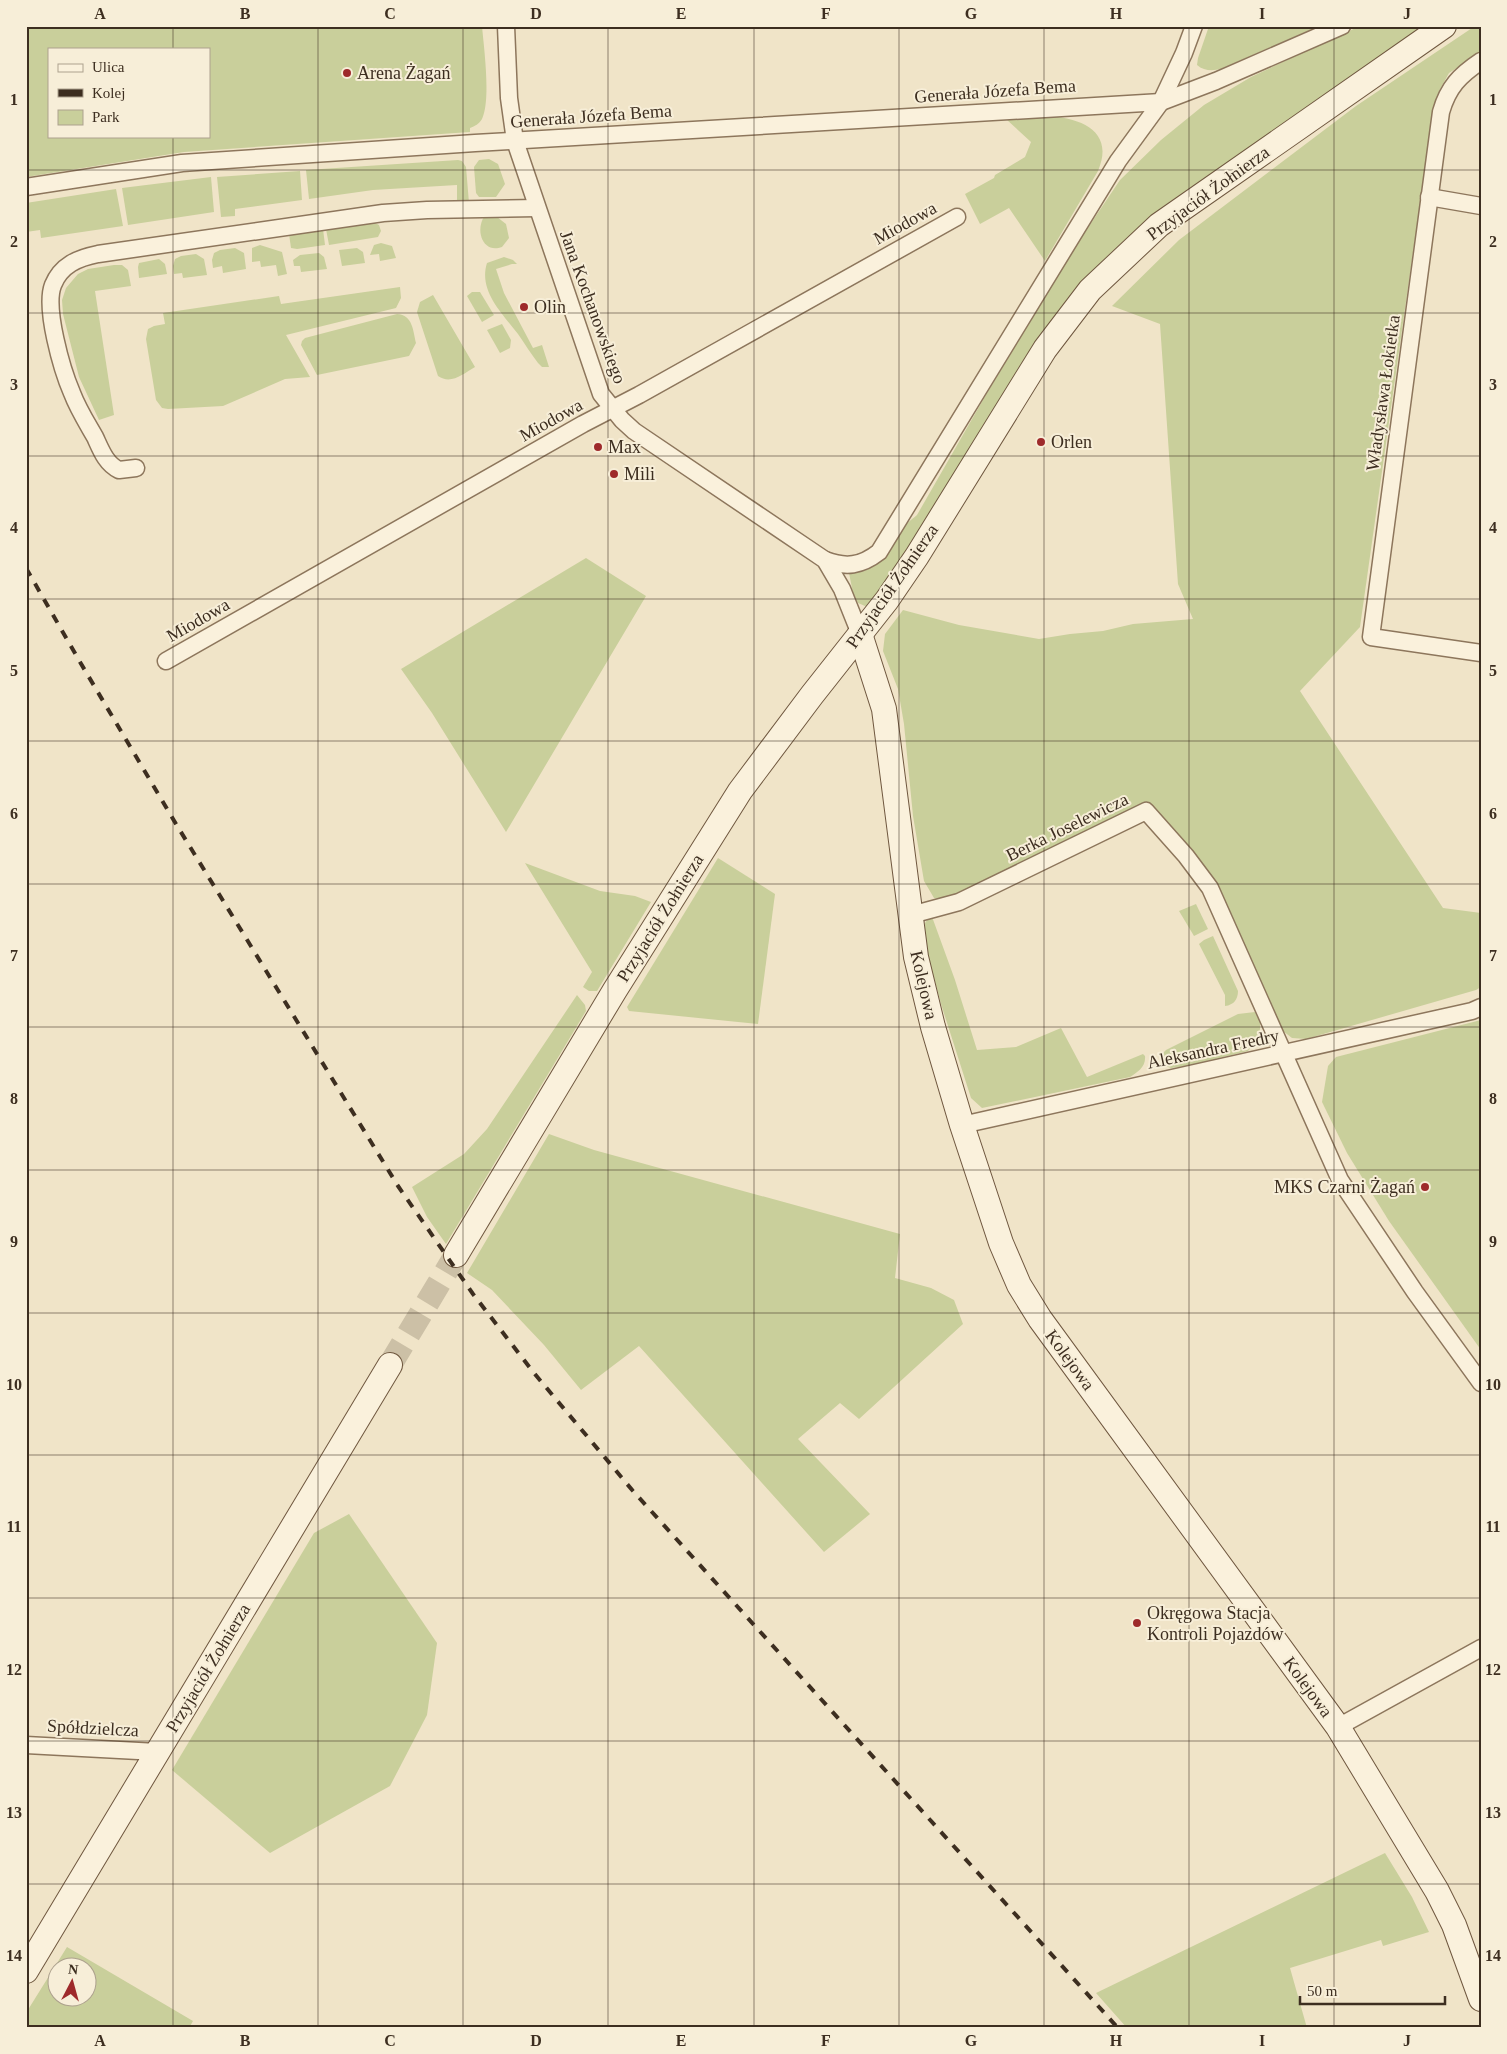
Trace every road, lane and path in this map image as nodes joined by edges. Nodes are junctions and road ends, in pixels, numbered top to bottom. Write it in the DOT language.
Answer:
graph roads {
  1 [pos="506,26"];
  2 [pos="1194,26"];
  3 [pos="1342,26"];
  4 [pos="1444,26"];
  5 [pos="1481,61"];
  6 [pos="1160,102"];
  7 [pos="514,141"];
  8 [pos="26,187"];
  9 [pos="1429,198"];
  10 [pos="1481,206"];
  11 [pos="537,208"];
  12 [pos="957,217"];
  13 [pos="612,409"];
  14 [pos="136,468"];
  15 [pos="825,560"];
  16 [pos="860,634"];
  17 [pos="1481,653"];
  18 [pos="166,661"];
  19 [pos="911,915"];
  20 [pos="1476,1009"];
  21 [pos="1283,1054"];
  22 [pos="962,1125"];
  23 [pos="456,1255"];
  24 [pos="390,1365"];
  25 [pos="1481,1383"];
  26 [pos="1481,1648"];
  27 [pos="1338,1727"];
  28 [pos="26,1744"];
  29 [pos="157,1752"];
  30 [pos="26,1971"];
  31 [pos="1481,1999"];
  1 -- 7 [label="street, Jana Kochanowskiego"];
  2 -- 6 [label="street, Przyjaciół Żołnierza"];
  3 -- 6 [label="street"];
  4 -- 16 [label="main road, Przyjaciół Żołnierza"];
  5 -- 9 [label="street, Władysława Łokietka"];
  6 -- 7 [label="street, Generała Józefa Bema"];
  6 -- 15 [label="street, Przyjaciół Żołnierza"];
  7 -- 8 [label="street, Generała Józefa Bema"];
  7 -- 11 [label="street, Jana Kochanowskiego"];
  9 -- 10 [label="street"];
  9 -- 17 [label="street, Władysława Łokietka"];
  11 -- 13 [label="street, Jana Kochanowskiego"];
  11 -- 14 [label="street"];
  12 -- 13 [label="street, Miodowa"];
  13 -- 15 [label="street, Jana Kochanowskiego"];
  13 -- 18 [label="street, Miodowa"];
  15 -- 16 [label="street, Jana Kochanowskiego"];
  16 -- 19 [label="main road, Kolejowa"];
  16 -- 23 [label="main road, Przyjaciół Żołnierza"];
  19 -- 21 [label="street, Berka Joselewicza"];
  19 -- 22 [label="main road, Kolejowa"];
  20 -- 21 [label="street, Aleksandra Fredry"];
  21 -- 22 [label="street, Aleksandra Fredry"];
  21 -- 25 [label="street"];
  22 -- 27 [label="main road, Kolejowa"];
  24 -- 29 [label="main road, Przyjaciół Żołnierza"];
  26 -- 27 [label="street"];
  27 -- 31 [label="main road, Kolejowa"];
  28 -- 29 [label="street, Spółdzielcza"];
  29 -- 30 [label="main road, Przyjaciół Żołnierza"];
}
